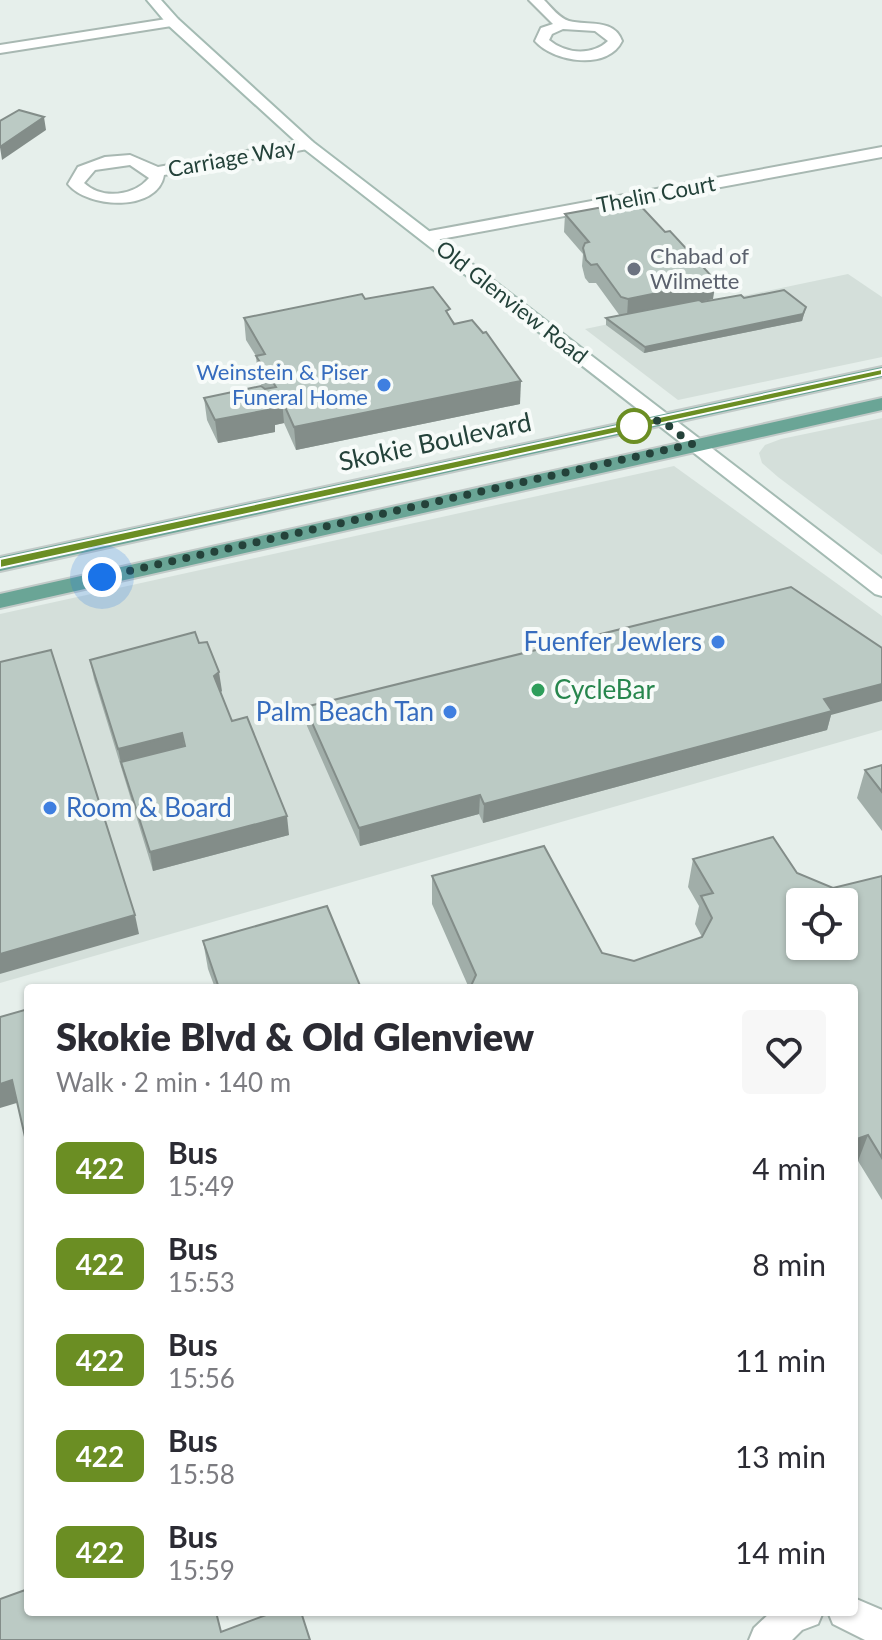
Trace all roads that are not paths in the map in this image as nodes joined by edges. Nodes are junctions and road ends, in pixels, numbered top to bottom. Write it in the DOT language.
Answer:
graph roads {
  1 [pos="154,0"];
  2 [pos="536,0"];
  3 [pos="173,22"];
  4 [pos="562,25"];
  5 [pos="0,49"];
  6 [pos="308,145"];
  7 [pos="882,152"];
  8 [pos="155,172"];
  9 [pos="430,236"];
  10 [pos="882,372"];
  11 [pos="882,404"];
  12 [pos="661,420"];
  13 [pos="692,444"];
  14 [pos="0,564"];
  15 [pos="882,589"];
  16 [pos="0,601"];
  17 [pos="792,1616"];
  18 [pos="855,1616"];
  19 [pos="882,1631"];
  20 [pos="766,1640"];
  1 -- 3 [label="street, Old Glenview Road"];
  2 -- 4 [label="street"];
  3 -- 5 [label="street"];
  3 -- 6 [label="street, Old Glenview Road"];
  6 -- 8 [label="street, Carriage Way"];
  6 -- 9 [label="street, Old Glenview Road"];
  7 -- 9 [label="street, Thelin Court"];
  9 -- 12 [label="street, Old Glenview Road"];
  10 -- 12 [label="main road, Skokie Boulevard"];
  11 -- 13 [label="main road"];
  12 -- 13 [label="street, Old Glenview Road"];
  12 -- 14 [label="main road, Skokie Boulevard"];
  13 -- 15 [label="street, Old Glenview Road"];
  13 -- 16 [label="main road"];
  17 -- 20 [label="street"];
  18 -- 19 [label="street"];
}
